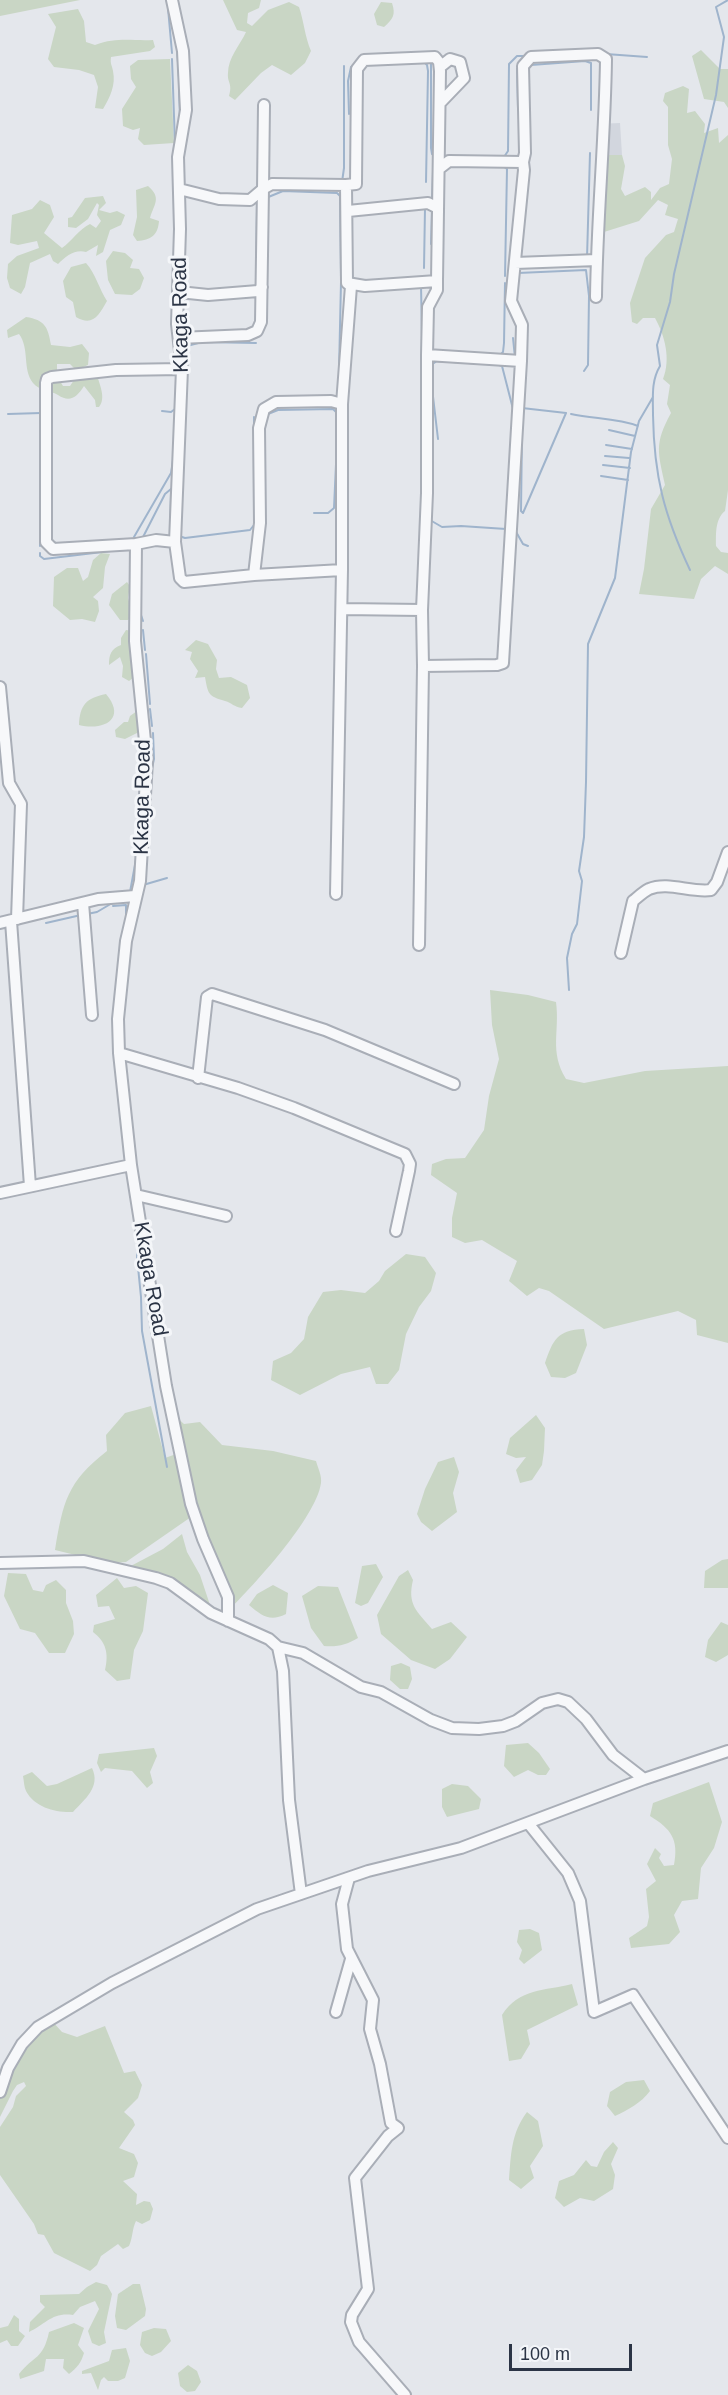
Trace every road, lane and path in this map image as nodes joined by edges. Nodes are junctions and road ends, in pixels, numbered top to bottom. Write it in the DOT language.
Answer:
graph roads {
  1 [pos="172,0"];
  2 [pos="440,67"];
  3 [pos="440,104"];
  4 [pos="264,105"];
  5 [pos="439,153"];
  6 [pos="449,161"];
  7 [pos="523,162"];
  8 [pos="440,168"];
  9 [pos="346,185"];
  10 [pos="179,189"];
  11 [pos="263,189"];
  12 [pos="438,208"];
  13 [pos="348,211"];
  14 [pos="597,260"];
  15 [pos="515,263"];
  16 [pos="437,281"];
  17 [pos="346,283"];
  18 [pos="262,288"];
  19 [pos="179,292"];
  20 [pos="596,297"];
  21 [pos="179,338"];
  22 [pos="427,355"];
  23 [pos="521,361"];
  24 [pos="182,369"];
  25 [pos="342,404"];
  26 [pos="175,542"];
  27 [pos="136,544"];
  28 [pos="342,570"];
  29 [pos="254,575"];
  30 [pos="342,609"];
  31 [pos="422,610"];
  32 [pos="423,666"];
  33 [pos="0,687"];
  34 [pos="728,852"];
  35 [pos="336,894"];
  36 [pos="135,896"];
  37 [pos="83,903"];
  38 [pos="9,921"];
  39 [pos="419,945"];
  40 [pos="621,953"];
  41 [pos="92,1016"];
  42 [pos="119,1053"];
  43 [pos="198,1078"];
  44 [pos="454,1084"];
  45 [pos="131,1165"];
  46 [pos="30,1186"];
  47 [pos="0,1193"];
  48 [pos="136,1195"];
  49 [pos="226,1216"];
  50 [pos="396,1232"];
  51 [pos="0,1563"];
  52 [pos="228,1621"];
  53 [pos="278,1647"];
  54 [pos="728,1751"];
  55 [pos="644,1779"];
  56 [pos="528,1823"];
  57 [pos="349,1878"];
  58 [pos="301,1894"];
  59 [pos="351,1959"];
  60 [pos="336,2012"];
  61 [pos="0,2092"];
  62 [pos="728,2138"];
  63 [pos="405,2395"];
  1 -- 10 [label="street, Kkaga Road"];
  2 -- 3 [label="street"];
  2 -- 3 [label="street"];
  2 -- 9 [label="street"];
  3 -- 5 [label="street"];
  4 -- 11 [label="street"];
  5 -- 6 [label="street"];
  5 -- 8 [label="street"];
  6 -- 7 [label="street"];
  6 -- 8 [label="street"];
  7 -- 14 [label="street"];
  7 -- 15 [label="street"];
  8 -- 12 [label="street"];
  9 -- 11 [label="street"];
  9 -- 13 [label="street"];
  10 -- 11 [label="street"];
  10 -- 19 [label="street, Kkaga Road"];
  11 -- 18 [label="street"];
  12 -- 13 [label="street"];
  12 -- 16 [label="street"];
  13 -- 17 [label="street"];
  14 -- 15 [label="street"];
  14 -- 20 [label="street"];
  15 -- 23 [label="street"];
  16 -- 17 [label="street"];
  16 -- 22 [label="street"];
  17 -- 25 [label="street"];
  18 -- 19 [label="street"];
  18 -- 21 [label="street"];
  19 -- 21 [label="street, Kkaga Road"];
  21 -- 24 [label="street, Kkaga Road"];
  22 -- 23 [label="street"];
  22 -- 31 [label="street"];
  23 -- 32 [label="street"];
  24 -- 26 [label="street, Kkaga Road"];
  24 -- 27 [label="street"];
  25 -- 28 [label="street"];
  25 -- 29 [label="street"];
  26 -- 27 [label="street"];
  26 -- 29 [label="street, Kkaga Road"];
  27 -- 36 [label="street, Kkaga Road"];
  28 -- 29 [label="street"];
  28 -- 30 [label="street"];
  30 -- 31 [label="street"];
  30 -- 35 [label="street"];
  31 -- 32 [label="street"];
  32 -- 39 [label="street"];
  33 -- 38 [label="street"];
  34 -- 40 [label="street"];
  36 -- 37 [label="street"];
  36 -- 42 [label="street, Kkaga Road"];
  37 -- 38 [label="street"];
  37 -- 41 [label="street"];
  38 -- 46 [label="street"];
  42 -- 43 [label="street"];
  42 -- 45 [label="street, Kkaga Road"];
  43 -- 44 [label="street"];
  43 -- 50 [label="street"];
  45 -- 46 [label="street"];
  45 -- 48 [label="street, Kkaga Road"];
  46 -- 47 [label="street"];
  48 -- 49 [label="street"];
  48 -- 52 [label="street, Kkaga Road"];
  51 -- 52 [label="street"];
  52 -- 53 [label="street"];
  53 -- 55 [label="street"];
  53 -- 58 [label="street"];
  54 -- 55 [label="street"];
  55 -- 56 [label="street"];
  56 -- 57 [label="street"];
  56 -- 62 [label="street"];
  57 -- 58 [label="street"];
  57 -- 59 [label="street"];
  58 -- 61 [label="street"];
  59 -- 60 [label="street"];
  59 -- 63 [label="street"];
}
